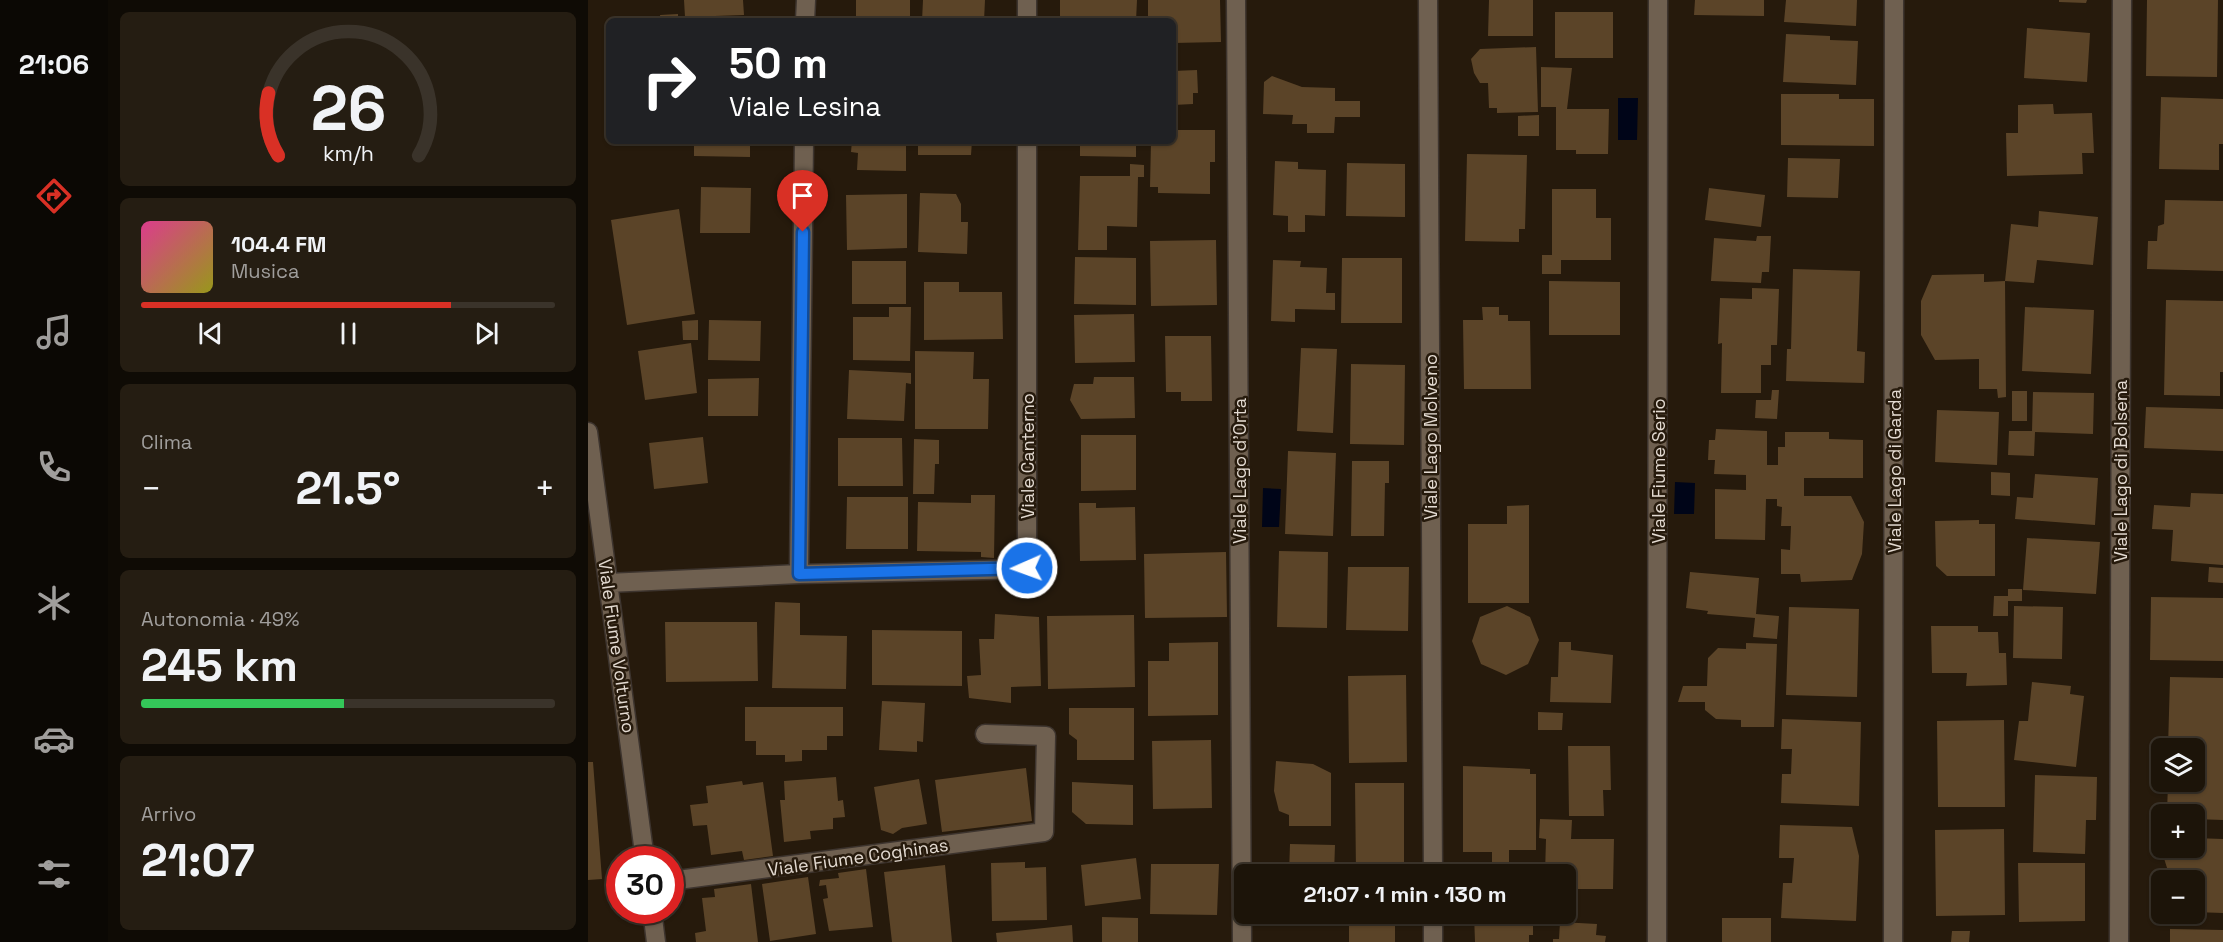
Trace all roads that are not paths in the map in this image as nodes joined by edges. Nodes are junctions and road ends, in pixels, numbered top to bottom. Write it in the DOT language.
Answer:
graph roads {
  1 [pos="806,0"];
  2 [pos="1027,0"];
  3 [pos="1236,0"];
  4 [pos="1428,0"];
  5 [pos="1658,0"];
  6 [pos="1894,0"];
  7 [pos="2122,0"];
  8 [pos="805,18"];
  9 [pos="1027,18"];
  10 [pos="804,144"];
  11 [pos="1027,144"];
  12 [pos="588,432"];
  13 [pos="799,574"];
  14 [pos="608,584"];
  15 [pos="985,734"];
  16 [pos="643,846"];
  17 [pos="1433,864"];
  18 [pos="684,879"];
  19 [pos="654,924"];
  20 [pos="1433,924"];
  21 [pos="656,942"];
  22 [pos="1242,942"];
  23 [pos="1433,942"];
  24 [pos="1657,942"];
  25 [pos="1893,942"];
  26 [pos="2119,942"];
  1 -- 8 [label="street"];
  2 -- 9 [label="street"];
  3 -- 22 [label="street, Viale Lago d'Orta"];
  4 -- 17 [label="street, Viale Lago Molveno"];
  5 -- 24 [label="street, Viale Fiume Serio"];
  6 -- 25 [label="street, Viale Lago di Garda"];
  7 -- 26 [label="street, Viale Lago di Bolsena"];
  10 -- 13 [label="street"];
  11 -- 13 [label="street, Viale Canterno"];
  12 -- 14 [label="street, Viale Fiume Volturno"];
  13 -- 14 [label="street, Viale Canterno"];
  14 -- 16 [label="street, Viale Fiume Volturno"];
  15 -- 18 [label="street, Viale Fiume Coghinas"];
  19 -- 21 [label="street"];
  20 -- 23 [label="street"];
}
